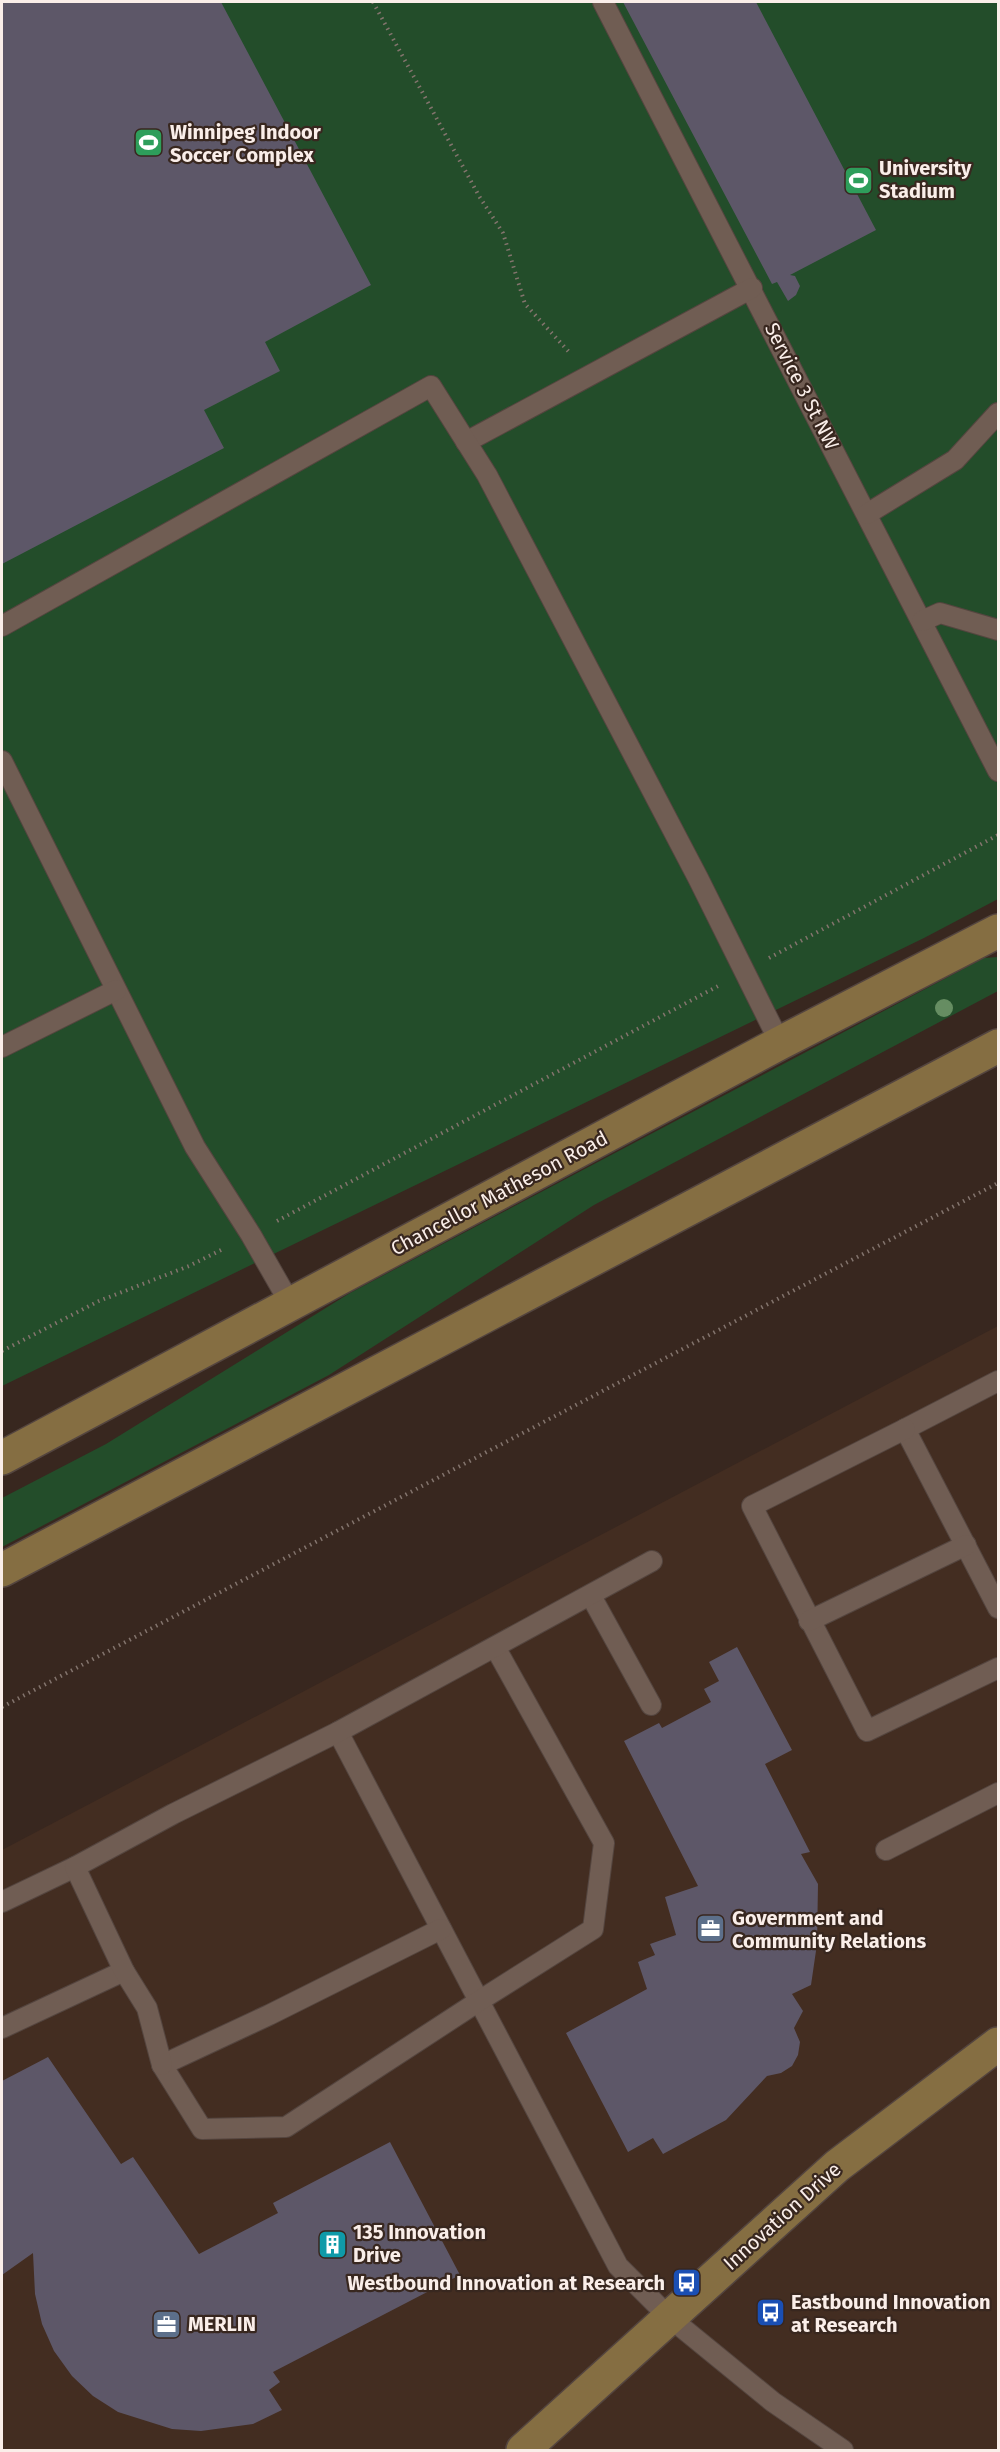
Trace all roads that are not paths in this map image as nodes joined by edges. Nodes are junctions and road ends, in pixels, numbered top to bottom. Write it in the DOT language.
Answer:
graph roads {
  1 [pos="603,2"];
  2 [pos="752,288"];
  3 [pos="999,413"];
  4 [pos="466,442"];
  5 [pos="867,514"];
  6 [pos="922,621"];
  7 [pos="2,626"];
  8 [pos="999,630"];
  9 [pos="2,761"];
  10 [pos="999,771"];
  11 [pos="999,931"];
  12 [pos="117,990"];
  13 [pos="780,1043"];
  14 [pos="2,1047"];
  15 [pos="999,1047"];
  16 [pos="291,1305"];
  17 [pos="999,1381"];
  18 [pos="905,1429"];
  19 [pos="2,1458"];
  20 [pos="966,1545"];
  21 [pos="652,1561"];
  22 [pos="2,1570"];
  23 [pos="591,1596"];
  24 [pos="999,1608"];
  25 [pos="809,1621"];
  26 [pos="495,1647"];
  27 [pos="999,1668"];
  28 [pos="651,1705"];
  29 [pos="338,1732"];
  30 [pos="999,1793"];
  31 [pos="886,1850"];
  32 [pos="75,1867"];
  33 [pos="2,1902"];
  34 [pos="441,1929"];
  35 [pos="124,1971"];
  36 [pos="479,2001"];
  37 [pos="2,2028"];
  38 [pos="999,2044"];
  39 [pos="162,2066"];
  40 [pos="669,2317"];
  41 [pos="523,2451"];
  42 [pos="843,2451"];
  1 -- 2 [label="lane, Service 3 St NW"];
  2 -- 4 [label="lane"];
  2 -- 5 [label="lane, Service 3 St NW"];
  3 -- 5 [label="lane"];
  4 -- 7 [label="lane"];
  4 -- 13 [label="lane"];
  5 -- 6 [label="lane, Service 3 St NW"];
  6 -- 8 [label="lane"];
  6 -- 10 [label="lane, Service 3 St NW"];
  9 -- 12 [label="lane"];
  11 -- 13 [label="main road, Chancellor Matheson Road"];
  12 -- 14 [label="lane"];
  12 -- 16 [label="lane"];
  13 -- 16 [label="main road, Chancellor Matheson Road"];
  15 -- 22 [label="main road"];
  16 -- 19 [label="main road, Chancellor Matheson Road"];
  17 -- 18 [label="lane"];
  18 -- 20 [label="lane"];
  18 -- 25 [label="lane"];
  20 -- 24 [label="lane"];
  20 -- 25 [label="lane"];
  21 -- 23 [label="lane"];
  23 -- 26 [label="lane"];
  23 -- 28 [label="lane"];
  25 -- 27 [label="lane"];
  26 -- 29 [label="lane"];
  26 -- 36 [label="lane"];
  29 -- 32 [label="lane"];
  29 -- 34 [label="lane"];
  30 -- 31 [label="lane"];
  32 -- 33 [label="lane"];
  32 -- 35 [label="lane"];
  34 -- 36 [label="lane"];
  34 -- 39 [label="lane"];
  35 -- 37 [label="lane"];
  35 -- 39 [label="lane"];
  36 -- 39 [label="lane"];
  36 -- 40 [label="lane"];
  38 -- 40 [label="main road, Innovation Drive"];
  40 -- 41 [label="main road, Innovation Drive"];
  40 -- 42 [label="lane"];
}
